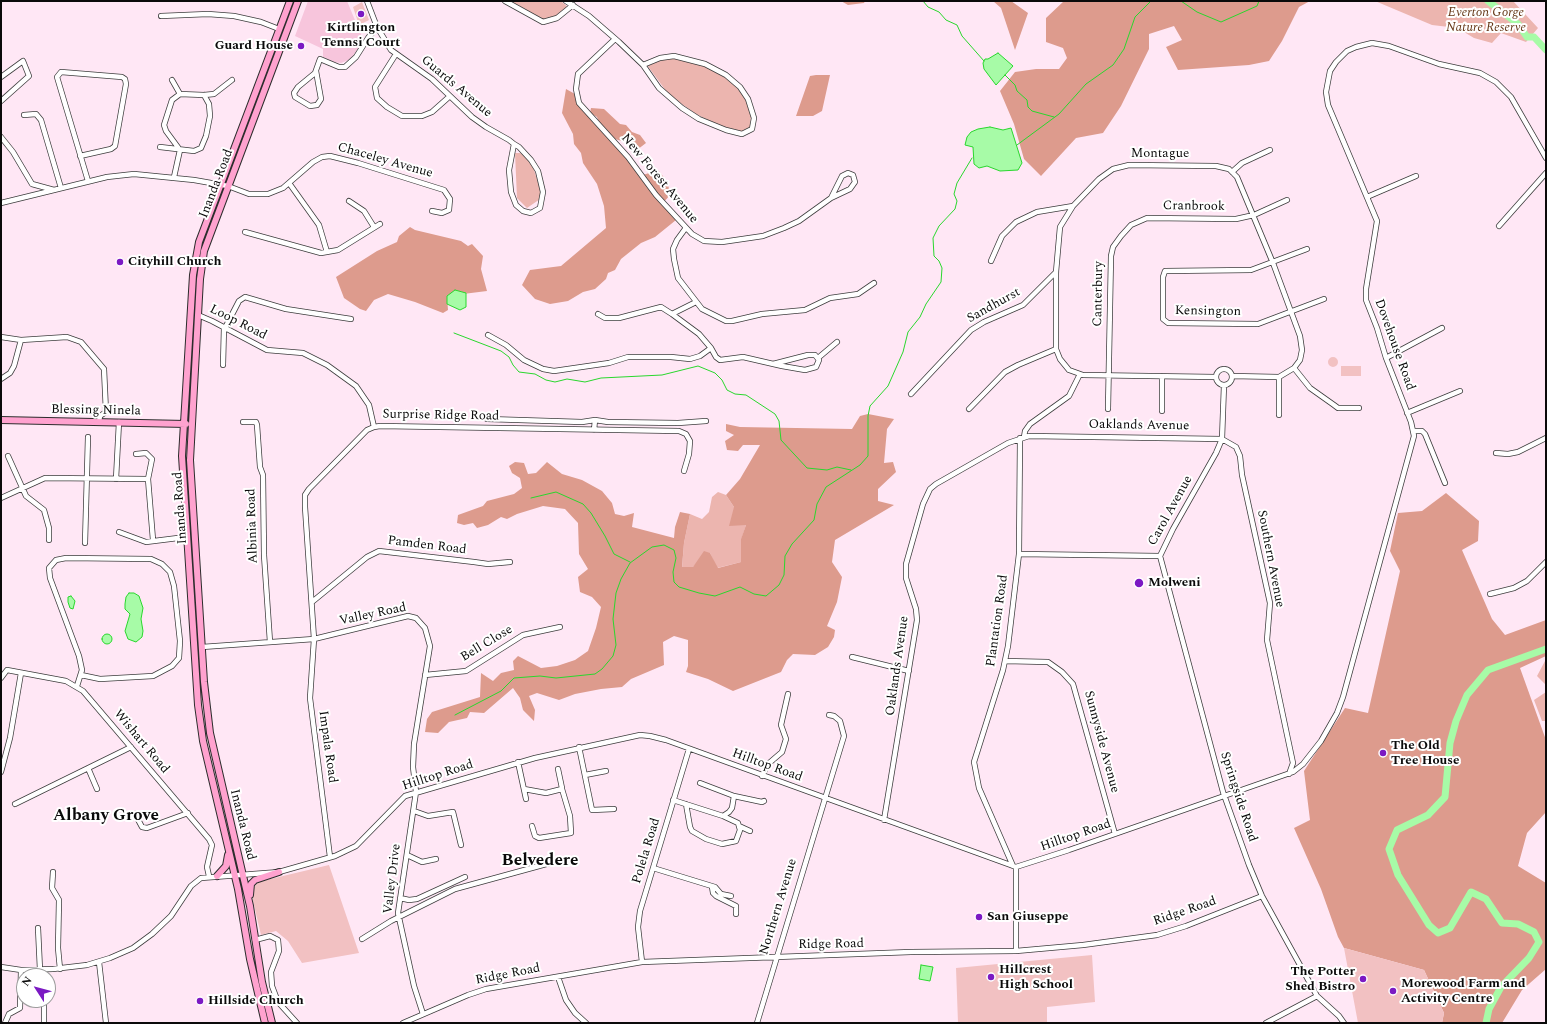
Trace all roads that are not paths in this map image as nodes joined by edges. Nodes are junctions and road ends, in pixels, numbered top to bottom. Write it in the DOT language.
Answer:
graph roads {
  1 [pos="290,1"];
  2 [pos="298,1"];
  3 [pos="367,1"];
  4 [pos="504,1"];
  5 [pos="566,1"];
  6 [pos="573,5"];
  7 [pos="161,16"];
  8 [pos="377,27"];
  9 [pos="279,29"];
  10 [pos="615,39"];
  11 [pos="396,54"];
  12 [pos="643,65"];
  13 [pos="316,71"];
  14 [pos="1,77"];
  15 [pos="172,80"];
  16 [pos="232,80"];
  17 [pos="180,94"];
  18 [pos="204,95"];
  19 [pos="450,96"];
  20 [pos="1,101"];
  21 [pos="24,115"];
  22 [pos="1,137"];
  23 [pos="514,144"];
  24 [pos="160,147"];
  25 [pos="180,150"];
  26 [pos="1270,150"];
  27 [pos="80,156"];
  28 [pos="1546,158"];
  29 [pos="1232,172"];
  30 [pos="1546,173"];
  31 [pos="1416,176"];
  32 [pos="174,177"];
  33 [pos="88,181"];
  34 [pos="289,183"];
  35 [pos="221,185"];
  36 [pos="228,186"];
  37 [pos="61,188"];
  38 [pos="54,190"];
  39 [pos="1367,197"];
  40 [pos="831,198"];
  41 [pos="1287,200"];
  42 [pos="349,201"];
  43 [pos="1,203"];
  44 [pos="1073,206"];
  45 [pos="432,211"];
  46 [pos="1254,215"];
  47 [pos="1135,223"];
  48 [pos="380,224"];
  49 [pos="1499,226"];
  50 [pos="374,227"];
  51 [pos="685,229"];
  52 [pos="245,232"];
  53 [pos="1307,249"];
  54 [pos="327,252"];
  55 [pos="990,261"];
  56 [pos="1273,263"];
  57 [pos="1056,272"];
  58 [pos="874,283"];
  59 [pos="1324,299"];
  60 [pos="696,302"];
  61 [pos="1291,312"];
  62 [pos="598,314"];
  63 [pos="672,314"];
  64 [pos="198,316"];
  65 [pos="351,319"];
  66 [pos="224,328"];
  67 [pos="1442,328"];
  68 [pos="488,335"];
  69 [pos="1,337"];
  70 [pos="21,340"];
  71 [pos="837,342"];
  72 [pos="711,348"];
  73 [pos="1056,349"];
  74 [pos="196,352"];
  75 [pos="818,358"];
  76 [pos="1386,358"];
  77 [pos="773,364"];
  78 [pos="223,365"];
  79 [pos="188,368"];
  80 [pos="1294,368"];
  81 [pos="1080,374"];
  82 [pos="1109,375"];
  83 [pos="1162,376"];
  84 [pos="1232,376"];
  85 [pos="1216,377"];
  86 [pos="1280,377"];
  87 [pos="1,379"];
  88 [pos="1224,384"];
  89 [pos="1460,391"];
  90 [pos="911,394"];
  91 [pos="1359,408"];
  92 [pos="969,409"];
  93 [pos="1108,409"];
  94 [pos="1162,411"];
  95 [pos="1408,413"];
  96 [pos="1279,415"];
  97 [pos="487,419"];
  98 [pos="1,420"];
  99 [pos="595,420"];
  100 [pos="706,421"];
  101 [pos="99,422"];
  102 [pos="119,422"];
  103 [pos="243,422"];
  104 [pos="183,424"];
  105 [pos="191,424"];
  106 [pos="374,427"];
  107 [pos="594,430"];
  108 [pos="1414,431"];
  109 [pos="88,437"];
  110 [pos="1022,438"];
  111 [pos="1222,438"];
  112 [pos="1546,438"];
  113 [pos="1496,453"];
  114 [pos="136,454"];
  115 [pos="8,456"];
  116 [pos="190,469"];
  117 [pos="684,471"];
  118 [pos="182,472"];
  119 [pos="86,478"];
  120 [pos="116,479"];
  121 [pos="148,479"];
  122 [pos="1445,483"];
  123 [pos="23,488"];
  124 [pos="1,498"];
  125 [pos="119,532"];
  126 [pos="186,537"];
  127 [pos="49,540"];
  128 [pos="153,540"];
  129 [pos="85,543"];
  130 [pos="1019,554"];
  131 [pos="1160,556"];
  132 [pos="510,562"];
  133 [pos="1546,562"];
  134 [pos="1490,594"];
  135 [pos="312,602"];
  136 [pos="560,627"];
  137 [pos="314,639"];
  138 [pos="270,642"];
  139 [pos="202,647"];
  140 [pos="852,657"];
  141 [pos="1005,661"];
  142 [pos="909,671"];
  143 [pos="21,672"];
  144 [pos="81,675"];
  145 [pos="425,675"];
  146 [pos="1,678"];
  147 [pos="77,686"];
  148 [pos="788,694"];
  149 [pos="829,715"];
  150 [pos="131,747"];
  151 [pos="579,747"];
  152 [pos="689,749"];
  153 [pos="518,762"];
  154 [pos="1292,763"];
  155 [pos="88,768"];
  156 [pos="1299,768"];
  157 [pos="558,769"];
  158 [pos="606,771"];
  159 [pos="1,772"];
  160 [pos="1289,774"];
  161 [pos="585,775"];
  162 [pos="762,776"];
  163 [pos="700,783"];
  164 [pos="562,788"];
  165 [pos="524,789"];
  166 [pos="97,790"];
  167 [pos="416,792"];
  168 [pos="734,796"];
  169 [pos="1225,796"];
  170 [pos="824,798"];
  171 [pos="526,799"];
  172 [pos="674,800"];
  173 [pos="764,801"];
  174 [pos="15,804"];
  175 [pos="686,804"];
  176 [pos="614,809"];
  177 [pos="414,811"];
  178 [pos="135,814"];
  179 [pos="188,814"];
  180 [pos="724,816"];
  181 [pos="884,820"];
  182 [pos="532,826"];
  183 [pos="739,826"];
  184 [pos="750,831"];
  185 [pos="1115,834"];
  186 [pos="461,845"];
  187 [pos="229,849"];
  188 [pos="407,856"];
  189 [pos="330,857"];
  190 [pos="436,859"];
  191 [pos="550,864"];
  192 [pos="1014,866"];
  193 [pos="653,868"];
  194 [pos="53,872"];
  195 [pos="279,872"];
  196 [pos="243,875"];
  197 [pos="209,876"];
  198 [pos="217,876"];
  199 [pos="235,876"];
  200 [pos="465,878"];
  201 [pos="712,887"];
  202 [pos="731,896"];
  203 [pos="1262,896"];
  204 [pos="400,898"];
  205 [pos="250,906"];
  206 [pos="736,914"];
  207 [pos="398,918"];
  208 [pos="38,928"];
  209 [pos="362,939"];
  210 [pos="255,940"];
  211 [pos="1016,951"];
  212 [pos="776,957"];
  213 [pos="99,962"];
  214 [pos="642,962"];
  215 [pos="1,967"];
  216 [pos="42,968"];
  217 [pos="16,969"];
  218 [pos="56,969"];
  219 [pos="60,969"];
  220 [pos="558,977"];
  221 [pos="1317,996"];
  222 [pos="20,1008"];
  223 [pos="44,1008"];
  224 [pos="423,1014"];
  225 [pos="5,1023"];
  226 [pos="44,1023"];
  227 [pos="106,1023"];
  228 [pos="265,1023"];
  229 [pos="272,1023"];
  230 [pos="297,1023"];
  231 [pos="402,1023"];
  232 [pos="586,1023"];
  233 [pos="757,1023"];
  234 [pos="1266,1023"];
  235 [pos="1344,1023"];
  1 -- 9 [label="main road, Inanda Road"];
  2 -- 36 [label="main road, Inanda Road"];
  3 -- 8 [label="street, Guards Avenue"];
  4 -- 6 [label="street"];
  5 -- 6 [label="street"];
  6 -- 10 [label="street"];
  7 -- 9 [label="street"];
  8 -- 11 [label="street, Guards Avenue"];
  8 -- 13 [label="street"];
  9 -- 35 [label="main road, Inanda Road"];
  10 -- 12 [label="street"];
  10 -- 51 [label="street, New Forest Avenue"];
  11 -- 19 [label="street, Guards Avenue"];
  11 -- 19 [label="street"];
  12 -- 12 [label="street"];
  13 -- 13 [label="street"];
  14 -- 20 [label="street"];
  15 -- 17 [label="street"];
  16 -- 18 [label="street"];
  17 -- 18 [label="street"];
  17 -- 25 [label="street"];
  18 -- 25 [label="street"];
  19 -- 23 [label="street, Guards Avenue"];
  21 -- 37 [label="street"];
  22 -- 38 [label="street"];
  23 -- 23 [label="street, Guards Avenue"];
  24 -- 25 [label="street"];
  25 -- 32 [label="street"];
  26 -- 29 [label="street"];
  27 -- 27 [label="street"];
  27 -- 33 [label="street"];
  28 -- 39 [label="street, Dovehouse Road"];
  29 -- 44 [label="street, Montague"];
  29 -- 46 [label="street"];
  30 -- 49 [label="street"];
  31 -- 39 [label="street"];
  32 -- 33 [label="street, Chaceley Avenue"];
  32 -- 35 [label="street, Chaceley Avenue"];
  33 -- 37 [label="street, Chaceley Avenue"];
  34 -- 36 [label="street, Chaceley Avenue"];
  34 -- 45 [label="street, Chaceley Avenue"];
  34 -- 54 [label="street"];
  35 -- 36 [label="street, Chaceley Avenue"];
  35 -- 79 [label="main road, Inanda Road"];
  36 -- 64 [label="main road, Inanda Road"];
  37 -- 38 [label="street, Chaceley Avenue"];
  38 -- 43 [label="street, Chaceley Avenue"];
  39 -- 76 [label="street, Dovehouse Road"];
  40 -- 40 [label="street, New Forest Avenue"];
  40 -- 51 [label="street, New Forest Avenue"];
  41 -- 46 [label="street, Cranbrook"];
  42 -- 50 [label="street"];
  44 -- 55 [label="street"];
  44 -- 57 [label="street, Montague"];
  46 -- 47 [label="street, Cranbrook"];
  46 -- 56 [label="street"];
  47 -- 82 [label="street, Canterbury"];
  48 -- 50 [label="street"];
  50 -- 54 [label="street"];
  51 -- 60 [label="street"];
  52 -- 54 [label="street"];
  53 -- 56 [label="street"];
  56 -- 61 [label="street"];
  56 -- 61 [label="street, Kensington"];
  57 -- 73 [label="street, Montague"];
  57 -- 90 [label="street, Sandhurst"];
  58 -- 60 [label="street"];
  59 -- 61 [label="street"];
  60 -- 63 [label="street"];
  61 -- 80 [label="street"];
  62 -- 63 [label="street"];
  63 -- 72 [label="street"];
  64 -- 66 [label="street, Loop Road"];
  64 -- 74 [label="main road, Inanda Road"];
  65 -- 66 [label="street"];
  66 -- 78 [label="street"];
  66 -- 106 [label="street, Loop Road"];
  67 -- 76 [label="street"];
  68 -- 72 [label="street"];
  69 -- 70 [label="street"];
  70 -- 87 [label="street"];
  70 -- 101 [label="street"];
  71 -- 75 [label="street"];
  72 -- 77 [label="street"];
  73 -- 81 [label="street, Montague"];
  73 -- 92 [label="street"];
  74 -- 79 [label="main road"];
  74 -- 105 [label="main road, Inanda Road"];
  75 -- 77 [label="street"];
  75 -- 77 [label="street"];
  76 -- 95 [label="street, Dovehouse Road"];
  79 -- 104 [label="main road, Inanda Road"];
  80 -- 86 [label="street"];
  80 -- 91 [label="street"];
  81 -- 82 [label="street, Montague"];
  81 -- 110 [label="street"];
  82 -- 83 [label="street, Montague"];
  82 -- 93 [label="street, Canterbury"];
  83 -- 85 [label="street, Montague"];
  83 -- 94 [label="street"];
  84 -- 85 [label="street"];
  84 -- 86 [label="street"];
  84 -- 88 [label="street"];
  85 -- 88 [label="street"];
  86 -- 96 [label="street"];
  88 -- 111 [label="street, Carol Avenue"];
  89 -- 95 [label="street"];
  95 -- 108 [label="street, Dovehouse Road"];
  97 -- 99 [label="street"];
  98 -- 101 [label="main road, Blessing Ninela"];
  99 -- 100 [label="street"];
  99 -- 107 [label="street"];
  101 -- 102 [label="main road, Blessing Ninela"];
  102 -- 104 [label="main road, Blessing Ninela"];
  102 -- 120 [label="street"];
  103 -- 138 [label="street, Albinia Road"];
  104 -- 105 [label="main road, Blessing Ninela"];
  104 -- 118 [label="main road, Inanda Road"];
  105 -- 116 [label="main road, Inanda Road"];
  106 -- 107 [label="street, Surprise Ridge Road"];
  106 -- 135 [label="street, Surprise Ridge Road"];
  107 -- 117 [label="street, Surprise Ridge Road"];
  108 -- 122 [label="street"];
  108 -- 156 [label="street, Dovehouse Road"];
  109 -- 119 [label="street"];
  110 -- 111 [label="street, Oaklands Avenue"];
  110 -- 130 [label="street, Plantation Road"];
  110 -- 142 [label="street, Oaklands Avenue"];
  111 -- 131 [label="street, Carol Avenue"];
  111 -- 154 [label="street, Southern Avenue"];
  112 -- 113 [label="street"];
  114 -- 121 [label="street"];
  115 -- 123 [label="street"];
  116 -- 118 [label="main road"];
  116 -- 139 [label="main road, Inanda Road"];
  118 -- 126 [label="main road, Inanda Road"];
  119 -- 120 [label="street"];
  119 -- 123 [label="street"];
  119 -- 129 [label="street"];
  120 -- 121 [label="street"];
  121 -- 128 [label="street"];
  123 -- 124 [label="street"];
  123 -- 127 [label="street"];
  125 -- 128 [label="street"];
  126 -- 128 [label="street"];
  126 -- 187 [label="main road, Inanda Road"];
  130 -- 131 [label="street, Carol Avenue"];
  130 -- 141 [label="street, Plantation Road"];
  131 -- 169 [label="street, Springside Road"];
  132 -- 135 [label="street, Pamden Road"];
  133 -- 134 [label="street"];
  135 -- 137 [label="street, Surprise Ridge Road"];
  136 -- 145 [label="street, Bell Close"];
  137 -- 138 [label="street, Valley Road"];
  137 -- 145 [label="street, Valley Road"];
  137 -- 189 [label="street, Impala Road"];
  138 -- 139 [label="street, Valley Road"];
  139 -- 196 [label="main road, Inanda Road"];
  140 -- 142 [label="street"];
  141 -- 185 [label="street, Sunnyside Avenue"];
  141 -- 192 [label="street, Plantation Road"];
  142 -- 181 [label="street, Oaklands Avenue"];
  143 -- 146 [label="street, Wishart Road"];
  143 -- 147 [label="street, Wishart Road"];
  143 -- 159 [label="street"];
  144 -- 144 [label="street"];
  144 -- 147 [label="street"];
  145 -- 167 [label="street, Valley Road"];
  147 -- 150 [label="street, Wishart Road"];
  148 -- 162 [label="street"];
  149 -- 170 [label="street, Northern Avenue"];
  150 -- 155 [label="street"];
  150 -- 179 [label="street, Wishart Road"];
  151 -- 152 [label="street, Hilltop Road"];
  151 -- 153 [label="street, Hilltop Road"];
  151 -- 161 [label="street"];
  152 -- 162 [label="street, Hilltop Road"];
  152 -- 172 [label="street, Polela Road"];
  153 -- 165 [label="street"];
  153 -- 167 [label="street, Hilltop Road"];
  154 -- 156 [label="street"];
  154 -- 160 [label="street, Southern Avenue"];
  155 -- 166 [label="street"];
  155 -- 174 [label="street"];
  156 -- 160 [label="street, Hilltop Road"];
  157 -- 164 [label="street"];
  158 -- 161 [label="street"];
  160 -- 169 [label="street, Hilltop Road"];
  161 -- 176 [label="street"];
  162 -- 170 [label="street, Hilltop Road"];
  163 -- 168 [label="street"];
  164 -- 165 [label="street"];
  164 -- 182 [label="street"];
  165 -- 171 [label="street"];
  167 -- 177 [label="street, Valley Drive"];
  167 -- 189 [label="street, Hilltop Road"];
  168 -- 173 [label="street"];
  168 -- 180 [label="street"];
  169 -- 185 [label="street, Hilltop Road"];
  169 -- 203 [label="street, Springside Road"];
  170 -- 181 [label="street, Hilltop Road"];
  170 -- 212 [label="street, Northern Avenue"];
  172 -- 175 [label="street"];
  172 -- 193 [label="street, Polela Road"];
  175 -- 180 [label="street"];
  175 -- 183 [label="street"];
  177 -- 186 [label="street"];
  177 -- 188 [label="street, Valley Drive"];
  178 -- 179 [label="street"];
  179 -- 197 [label="street, Wishart Road"];
  180 -- 183 [label="street"];
  181 -- 192 [label="street, Hilltop Road"];
  183 -- 184 [label="street"];
  185 -- 192 [label="street, Hilltop Road"];
  187 -- 198 [label="main road"];
  187 -- 199 [label="main road, Inanda Road"];
  188 -- 190 [label="street"];
  188 -- 204 [label="street, Valley Drive"];
  189 -- 195 [label="street, Hilltop Road"];
  191 -- 207 [label="street"];
  192 -- 211 [label="street, Plantation Road"];
  193 -- 201 [label="street"];
  193 -- 214 [label="street, Polela Road"];
  194 -- 219 [label="street"];
  195 -- 196 [label="street, Hilltop Road"];
  195 -- 205 [label="main road"];
  196 -- 199 [label="street, Hilltop Road"];
  196 -- 205 [label="main road, Inanda Road"];
  197 -- 198 [label="street, Hilltop Road"];
  197 -- 213 [label="street"];
  198 -- 199 [label="street, Hilltop Road"];
  199 -- 228 [label="main road, Inanda Road"];
  200 -- 204 [label="street"];
  201 -- 202 [label="street"];
  201 -- 206 [label="street"];
  203 -- 211 [label="street, Ridge Road"];
  203 -- 221 [label="street, Springside Road"];
  204 -- 207 [label="street, Valley Drive"];
  205 -- 210 [label="main road, Inanda Road"];
  207 -- 209 [label="street"];
  207 -- 224 [label="street, Valley Drive"];
  208 -- 216 [label="street"];
  210 -- 229 [label="main road, Inanda Road"];
  210 -- 230 [label="street"];
  211 -- 212 [label="street, Ridge Road"];
  212 -- 214 [label="street, Ridge Road"];
  212 -- 233 [label="street, Northern Avenue"];
  213 -- 219 [label="street"];
  213 -- 227 [label="street"];
  214 -- 220 [label="street, Ridge Road"];
  215 -- 217 [label="street"];
  218 -- 219 [label="street"];
  220 -- 224 [label="street, Ridge Road"];
  220 -- 232 [label="street"];
  221 -- 234 [label="street"];
  221 -- 235 [label="street, Springside Road"];
  222 -- 225 [label="street"];
  223 -- 226 [label="street"];
  224 -- 231 [label="street, Ridge Road"];
}
